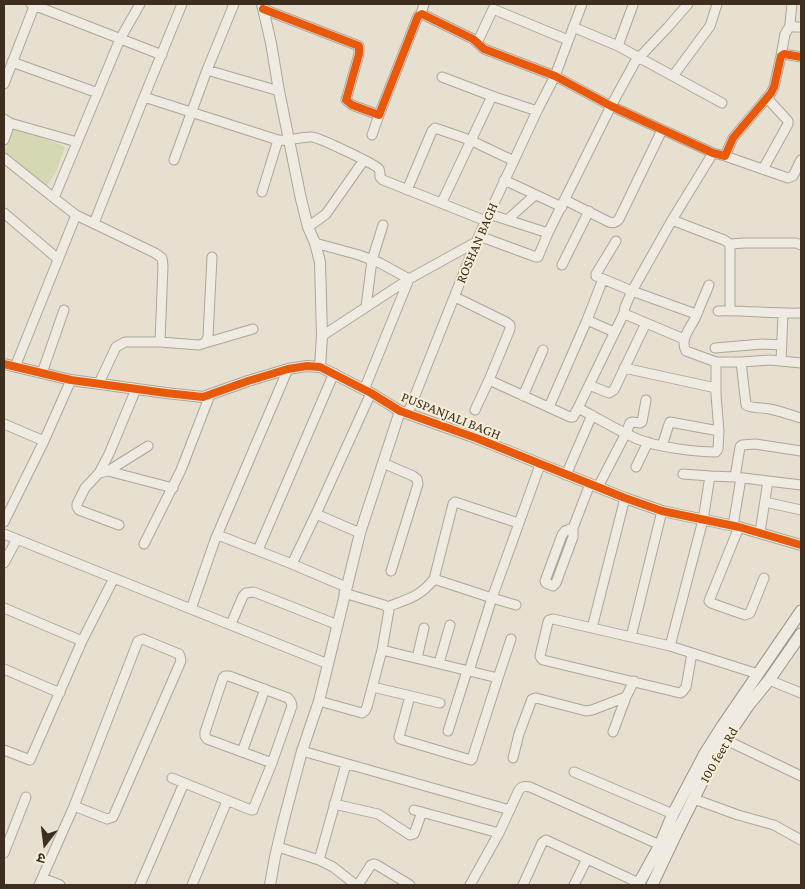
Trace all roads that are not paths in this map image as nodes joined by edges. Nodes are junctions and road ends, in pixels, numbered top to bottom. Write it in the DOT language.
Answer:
graph roads {
  1 [pos="33,4"];
  2 [pos="140,4"];
  3 [pos="182,4"];
  4 [pos="234,4"];
  5 [pos="424,4"];
  6 [pos="582,4"];
  7 [pos="688,4"];
  8 [pos="716,4"];
  9 [pos="792,4"];
  10 [pos="633,5"];
  11 [pos="262,6"];
  12 [pos="494,6"];
  13 [pos="421,14"];
  14 [pos="791,24"];
  15 [pos="573,27"];
  16 [pos="801,27"];
  17 [pos="120,39"];
  18 [pos="568,40"];
  19 [pos="477,43"];
  20 [pos="618,46"];
  21 [pos="162,55"];
  22 [pos="781,56"];
  23 [pos="639,57"];
  24 [pos="801,57"];
  25 [pos="12,62"];
  26 [pos="207,70"];
  27 [pos="555,76"];
  28 [pos="673,76"];
  29 [pos="442,77"];
  30 [pos="4,84"];
  31 [pos="279,91"];
  32 [pos="98,93"];
  33 [pos="492,96"];
  34 [pos="144,97"];
  35 [pos="767,98"];
  36 [pos="722,102"];
  37 [pos="610,106"];
  38 [pos="537,111"];
  39 [pos="191,112"];
  40 [pos="379,115"];
  41 [pos="7,121"];
  42 [pos="662,130"];
  43 [pos="372,135"];
  44 [pos="4,140"];
  45 [pos="278,140"];
  46 [pos="290,140"];
  47 [pos="470,140"];
  48 [pos="78,142"];
  49 [pos="713,153"];
  50 [pos="725,156"];
  51 [pos="4,158"];
  52 [pos="174,160"];
  53 [pos="364,160"];
  54 [pos="801,160"];
  55 [pos="514,161"];
  56 [pos="763,170"];
  57 [pos="504,180"];
  58 [pos="407,190"];
  59 [pos="262,192"];
  60 [pos="535,194"];
  61 [pos="54,198"];
  62 [pos="442,202"];
  63 [pos="563,203"];
  64 [pos="589,211"];
  65 [pos="4,213"];
  66 [pos="76,214"];
  67 [pos="488,217"];
  68 [pos="508,220"];
  69 [pos="672,220"];
  70 [pos="94,223"];
  71 [pos="383,225"];
  72 [pos="308,227"];
  73 [pos="548,234"];
  74 [pos="478,239"];
  75 [pos="616,241"];
  76 [pos="315,243"];
  77 [pos="730,244"];
  78 [pos="801,245"];
  79 [pos="212,257"];
  80 [pos="58,259"];
  81 [pos="372,260"];
  82 [pos="562,265"];
  83 [pos="408,280"];
  84 [pos="603,280"];
  85 [pos="709,284"];
  86 [pos="632,291"];
  87 [pos="455,297"];
  88 [pos="366,307"];
  89 [pos="64,310"];
  90 [pos="730,310"];
  91 [pos="718,311"];
  92 [pos="624,313"];
  93 [pos="801,313"];
  94 [pos="783,314"];
  95 [pos="696,316"];
  96 [pos="587,320"];
  97 [pos="646,323"];
  98 [pos="253,329"];
  99 [pos="614,332"];
  100 [pos="322,336"];
  101 [pos="684,339"];
  102 [pos="160,342"];
  103 [pos="205,342"];
  104 [pos="782,345"];
  105 [pos="715,348"];
  106 [pos="543,350"];
  107 [pos="781,361"];
  108 [pos="716,362"];
  109 [pos="741,362"];
  110 [pos="801,363"];
  111 [pos="4,364"];
  112 [pos="15,366"];
  113 [pos="320,367"];
  114 [pos="624,368"];
  115 [pos="288,369"];
  116 [pos="42,373"];
  117 [pos="334,373"];
  118 [pos="71,380"];
  119 [pos="489,380"];
  120 [pos="99,383"];
  121 [pos="589,385"];
  122 [pos="716,388"];
  123 [pos="136,389"];
  124 [pos="368,391"];
  125 [pos="210,395"];
  126 [pos="523,396"];
  127 [pos="646,400"];
  128 [pos="549,407"];
  129 [pos="578,408"];
  130 [pos="475,410"];
  131 [pos="404,412"];
  132 [pos="592,415"];
  133 [pos="801,418"];
  134 [pos="4,424"];
  135 [pos="719,431"];
  136 [pos="626,433"];
  137 [pos="44,441"];
  138 [pos="648,442"];
  139 [pos="148,446"];
  140 [pos="662,446"];
  141 [pos="801,450"];
  142 [pos="383,463"];
  143 [pos="540,465"];
  144 [pos="636,467"];
  145 [pos="108,471"];
  146 [pos="98,473"];
  147 [pos="683,474"];
  148 [pos="566,475"];
  149 [pos="710,476"];
  150 [pos="738,478"];
  151 [pos="768,481"];
  152 [pos="801,484"];
  153 [pos="594,486"];
  154 [pos="173,488"];
  155 [pos="625,498"];
  156 [pos="765,502"];
  157 [pos="801,510"];
  158 [pos="662,512"];
  159 [pos="316,514"];
  160 [pos="703,520"];
  161 [pos="4,522"];
  162 [pos="518,523"];
  163 [pos="119,525"];
  164 [pos="736,527"];
  165 [pos="573,528"];
  166 [pos="760,532"];
  167 [pos="360,533"];
  168 [pos="4,534"];
  169 [pos="218,535"];
  170 [pos="17,539"];
  171 [pos="144,544"];
  172 [pos="801,544"];
  173 [pos="258,550"];
  174 [pos="4,563"];
  175 [pos="292,564"];
  176 [pos="391,571"];
  177 [pos="114,578"];
  178 [pos="764,578"];
  179 [pos="434,579"];
  180 [pos="345,590"];
  181 [pos="492,598"];
  182 [pos="516,605"];
  183 [pos="388,607"];
  184 [pos="4,608"];
  185 [pos="191,609"];
  186 [pos="801,611"];
  187 [pos="231,624"];
  188 [pos="338,625"];
  189 [pos="450,625"];
  190 [pos="424,628"];
  191 [pos="592,628"];
  192 [pos="801,634"];
  193 [pos="631,637"];
  194 [pos="512,639"];
  195 [pos="82,642"];
  196 [pos="670,646"];
  197 [pos="382,650"];
  198 [pos="692,654"];
  199 [pos="417,658"];
  200 [pos="328,664"];
  201 [pos="439,664"];
  202 [pos="4,668"];
  203 [pos="468,671"];
  204 [pos="764,677"];
  205 [pos="498,678"];
  206 [pos="634,681"];
  207 [pos="373,687"];
  208 [pos="265,689"];
  209 [pos="60,693"];
  210 [pos="801,693"];
  211 [pos="410,696"];
  212 [pos="626,697"];
  213 [pos="319,701"];
  214 [pos="440,703"];
  215 [pos="448,731"];
  216 [pos="613,732"];
  217 [pos="724,737"];
  218 [pos="4,750"];
  219 [pos="242,752"];
  220 [pos="302,752"];
  221 [pos="513,758"];
  222 [pos="272,763"];
  223 [pos="346,764"];
  224 [pos="574,772"];
  225 [pos="801,776"];
  226 [pos="172,778"];
  227 [pos="184,783"];
  228 [pos="26,797"];
  229 [pos="694,799"];
  230 [pos="227,801"];
  231 [pos="334,804"];
  232 [pos="74,806"];
  233 [pos="510,810"];
  234 [pos="673,814"];
  235 [pos="499,834"];
  236 [pos="801,840"];
  237 [pos="660,845"];
  238 [pos="278,847"];
  239 [pos="4,853"];
  240 [pos="588,859"];
  241 [pos="319,860"];
  242 [pos="40,882"];
  243 [pos="639,884"];
  244 [pos="60,885"];
  245 [pos="140,885"];
  246 [pos="193,885"];
  247 [pos="270,885"];
  248 [pos="357,885"];
  249 [pos="410,885"];
  250 [pos="470,885"];
  251 [pos="523,885"];
  252 [pos="574,885"];
  253 [pos="652,885"];
  1 -- 17 [label="street"];
  1 -- 25 [label="street"];
  2 -- 17 [label="street"];
  3 -- 21 [label="street"];
  4 -- 26 [label="street"];
  5 -- 13 [label="street"];
  6 -- 15 [label="street, ROSHAN BAGH"];
  7 -- 23 [label="street"];
  8 -- 28 [label="street"];
  9 -- 14 [label="street"];
  10 -- 20 [label="street"];
  11 -- 31 [label="street"];
  11 -- 40 [label="street"];
  12 -- 18 [label="street"];
  12 -- 19 [label="street"];
  13 -- 19 [label="street"];
  13 -- 40 [label="street"];
  14 -- 16 [label="street"];
  14 -- 22 [label="street"];
  15 -- 18 [label="street, ROSHAN BAGH"];
  15 -- 20 [label="street"];
  17 -- 21 [label="street"];
  17 -- 32 [label="street"];
  18 -- 27 [label="street, ROSHAN BAGH"];
  19 -- 27 [label="street"];
  20 -- 23 [label="street"];
  21 -- 34 [label="street"];
  22 -- 24 [label="street"];
  22 -- 35 [label="street"];
  23 -- 28 [label="street"];
  23 -- 37 [label="street"];
  25 -- 30 [label="street"];
  25 -- 32 [label="street"];
  26 -- 31 [label="street"];
  26 -- 39 [label="street"];
  27 -- 37 [label="street"];
  27 -- 38 [label="street, ROSHAN BAGH"];
  28 -- 36 [label="street"];
  29 -- 33 [label="street"];
  31 -- 46 [label="street"];
  32 -- 48 [label="street"];
  33 -- 38 [label="street"];
  33 -- 47 [label="street"];
  34 -- 39 [label="street"];
  34 -- 70 [label="street"];
  35 -- 50 [label="street"];
  35 -- 56 [label="street"];
  37 -- 42 [label="street"];
  37 -- 63 [label="street"];
  38 -- 55 [label="street, ROSHAN BAGH"];
  39 -- 45 [label="street"];
  39 -- 52 [label="street"];
  40 -- 43 [label="street"];
  41 -- 44 [label="street"];
  41 -- 48 [label="street"];
  42 -- 49 [label="street"];
  42 -- 64 [label="street"];
  45 -- 46 [label="street"];
  45 -- 59 [label="street"];
  46 -- 53 [label="street"];
  46 -- 72 [label="street"];
  47 -- 55 [label="street"];
  47 -- 58 [label="street"];
  47 -- 62 [label="street"];
  48 -- 61 [label="street"];
  49 -- 50 [label="street"];
  49 -- 69 [label="street"];
  50 -- 56 [label="street"];
  51 -- 61 [label="street"];
  53 -- 58 [label="street"];
  53 -- 72 [label="street"];
  54 -- 56 [label="street"];
  55 -- 57 [label="street, ROSHAN BAGH"];
  57 -- 60 [label="street"];
  57 -- 67 [label="street, ROSHAN BAGH"];
  58 -- 62 [label="street"];
  60 -- 63 [label="street"];
  60 -- 68 [label="street"];
  61 -- 66 [label="street"];
  62 -- 67 [label="street"];
  63 -- 64 [label="street"];
  63 -- 73 [label="street"];
  64 -- 82 [label="street"];
  65 -- 80 [label="street"];
  66 -- 70 [label="street"];
  66 -- 80 [label="street"];
  67 -- 68 [label="street"];
  67 -- 74 [label="street, ROSHAN BAGH"];
  68 -- 73 [label="street"];
  69 -- 77 [label="street"];
  69 -- 86 [label="street"];
  70 -- 102 [label="street"];
  71 -- 81 [label="street"];
  72 -- 76 [label="street"];
  73 -- 74 [label="street"];
  74 -- 83 [label="street"];
  74 -- 87 [label="street, ROSHAN BAGH"];
  75 -- 84 [label="street"];
  76 -- 81 [label="street"];
  76 -- 100 [label="street"];
  77 -- 78 [label="street"];
  77 -- 90 [label="street"];
  79 -- 103 [label="street"];
  80 -- 112 [label="street"];
  81 -- 83 [label="street"];
  81 -- 88 [label="street"];
  83 -- 88 [label="street"];
  83 -- 124 [label="street"];
  84 -- 86 [label="street"];
  84 -- 96 [label="street"];
  85 -- 95 [label="street"];
  86 -- 92 [label="street"];
  86 -- 95 [label="street"];
  87 -- 119 [label="street"];
  87 -- 131 [label="street, ROSHAN BAGH"];
  88 -- 100 [label="street"];
  89 -- 116 [label="street"];
  90 -- 91 [label="street"];
  90 -- 94 [label="street"];
  92 -- 97 [label="street"];
  92 -- 99 [label="street"];
  93 -- 94 [label="street"];
  94 -- 104 [label="street"];
  95 -- 101 [label="street"];
  96 -- 99 [label="street"];
  96 -- 128 [label="street"];
  97 -- 101 [label="street"];
  97 -- 114 [label="street"];
  98 -- 103 [label="street"];
  99 -- 121 [label="street"];
  100 -- 113 [label="street"];
  101 -- 108 [label="street"];
  102 -- 103 [label="street"];
  102 -- 120 [label="street"];
  104 -- 105 [label="street"];
  104 -- 107 [label="street"];
  106 -- 126 [label="street"];
  107 -- 109 [label="street"];
  107 -- 110 [label="street"];
  108 -- 109 [label="street"];
  108 -- 122 [label="street"];
  109 -- 133 [label="street"];
  111 -- 112 [label="street, PUSPANJALI BAGH"];
  112 -- 116 [label="street, PUSPANJALI BAGH"];
  113 -- 115 [label="street, PUSPANJALI BAGH"];
  113 -- 117 [label="street, PUSPANJALI BAGH"];
  114 -- 121 [label="street"];
  114 -- 122 [label="street"];
  115 -- 125 [label="street, PUSPANJALI BAGH"];
  115 -- 169 [label="street"];
  116 -- 118 [label="street, PUSPANJALI BAGH"];
  117 -- 124 [label="street, PUSPANJALI BAGH"];
  117 -- 173 [label="street"];
  118 -- 120 [label="street, PUSPANJALI BAGH"];
  118 -- 137 [label="street"];
  119 -- 126 [label="street"];
  119 -- 130 [label="street"];
  120 -- 123 [label="street, PUSPANJALI BAGH"];
  121 -- 129 [label="street"];
  122 -- 135 [label="street"];
  123 -- 125 [label="street, PUSPANJALI BAGH"];
  123 -- 146 [label="street"];
  124 -- 131 [label="street, PUSPANJALI BAGH"];
  124 -- 159 [label="street"];
  125 -- 154 [label="street"];
  126 -- 128 [label="street"];
  127 -- 136 [label="street"];
  128 -- 129 [label="street"];
  129 -- 132 [label="street"];
  131 -- 142 [label="street"];
  131 -- 143 [label="street, PUSPANJALI BAGH"];
  132 -- 136 [label="street"];
  132 -- 148 [label="street"];
  134 -- 137 [label="street"];
  135 -- 140 [label="street"];
  135 -- 140 [label="street"];
  136 -- 138 [label="street"];
  136 -- 153 [label="street"];
  137 -- 161 [label="street"];
  138 -- 140 [label="street"];
  138 -- 144 [label="street"];
  139 -- 145 [label="street"];
  141 -- 150 [label="street"];
  142 -- 167 [label="street"];
  142 -- 176 [label="street"];
  143 -- 148 [label="street, PUSPANJALI BAGH"];
  143 -- 162 [label="street"];
  145 -- 146 [label="street"];
  145 -- 154 [label="street"];
  146 -- 163 [label="street"];
  147 -- 149 [label="street"];
  148 -- 153 [label="street, PUSPANJALI BAGH"];
  149 -- 150 [label="street"];
  149 -- 160 [label="street"];
  150 -- 151 [label="street"];
  150 -- 164 [label="street"];
  151 -- 152 [label="street"];
  151 -- 156 [label="street"];
  153 -- 155 [label="street, PUSPANJALI BAGH"];
  153 -- 165 [label="street"];
  154 -- 171 [label="street"];
  155 -- 158 [label="street, PUSPANJALI BAGH"];
  155 -- 191 [label="street"];
  156 -- 157 [label="street"];
  156 -- 166 [label="street"];
  158 -- 160 [label="street, PUSPANJALI BAGH"];
  158 -- 193 [label="street"];
  159 -- 167 [label="street"];
  159 -- 175 [label="street"];
  160 -- 164 [label="street, PUSPANJALI BAGH"];
  160 -- 196 [label="street"];
  162 -- 179 [label="street"];
  162 -- 181 [label="street"];
  164 -- 166 [label="street, PUSPANJALI BAGH"];
  164 -- 178 [label="street"];
  165 -- 165 [label="street"];
  166 -- 172 [label="street, PUSPANJALI BAGH"];
  167 -- 180 [label="street"];
  168 -- 170 [label="street"];
  169 -- 173 [label="street"];
  169 -- 185 [label="street"];
  170 -- 174 [label="street"];
  170 -- 177 [label="street"];
  173 -- 175 [label="street"];
  175 -- 180 [label="street"];
  177 -- 185 [label="street"];
  177 -- 195 [label="street"];
  179 -- 181 [label="street"];
  179 -- 183 [label="street"];
  180 -- 183 [label="street"];
  180 -- 188 [label="street"];
  181 -- 182 [label="street"];
  181 -- 203 [label="street"];
  183 -- 197 [label="street"];
  184 -- 195 [label="street"];
  185 -- 187 [label="street"];
  186 -- 204 [label="main road"];
  187 -- 188 [label="street"];
  187 -- 200 [label="street"];
  188 -- 200 [label="street"];
  189 -- 201 [label="street"];
  190 -- 199 [label="street"];
  191 -- 193 [label="street"];
  191 -- 206 [label="street"];
  192 -- 204 [label="main road"];
  193 -- 196 [label="street"];
  194 -- 205 [label="street"];
  195 -- 209 [label="street"];
  196 -- 198 [label="street"];
  197 -- 199 [label="street"];
  197 -- 207 [label="street"];
  198 -- 204 [label="street"];
  198 -- 206 [label="street"];
  199 -- 201 [label="street"];
  200 -- 213 [label="street"];
  201 -- 203 [label="street"];
  202 -- 209 [label="street"];
  203 -- 205 [label="street"];
  203 -- 215 [label="street"];
  204 -- 210 [label="street"];
  204 -- 217 [label="main road"];
  205 -- 211 [label="street"];
  206 -- 212 [label="street"];
  207 -- 211 [label="street"];
  207 -- 213 [label="street"];
  208 -- 219 [label="street"];
  208 -- 219 [label="street"];
  208 -- 222 [label="street"];
  209 -- 218 [label="street"];
  211 -- 214 [label="street"];
  212 -- 216 [label="street"];
  212 -- 221 [label="street"];
  213 -- 220 [label="street"];
  217 -- 225 [label="street"];
  217 -- 229 [label="main road, 100 feet Rd"];
  217 -- 234 [label="main road"];
  219 -- 222 [label="street"];
  220 -- 223 [label="street"];
  220 -- 238 [label="street"];
  222 -- 230 [label="street"];
  223 -- 231 [label="street"];
  223 -- 233 [label="street"];
  224 -- 234 [label="street"];
  226 -- 227 [label="street"];
  227 -- 230 [label="street"];
  227 -- 245 [label="street"];
  228 -- 239 [label="street"];
  229 -- 236 [label="street"];
  229 -- 253 [label="main road, 100 feet Rd"];
  230 -- 246 [label="street"];
  231 -- 235 [label="street"];
  231 -- 241 [label="street"];
  232 -- 232 [label="street"];
  232 -- 242 [label="street"];
  233 -- 235 [label="street"];
  233 -- 237 [label="street"];
  234 -- 237 [label="main road"];
  235 -- 250 [label="street"];
  237 -- 243 [label="main road"];
  238 -- 241 [label="street"];
  238 -- 247 [label="street"];
  240 -- 243 [label="street"];
  240 -- 251 [label="street"];
  240 -- 252 [label="street"];
  241 -- 248 [label="street"];
  242 -- 244 [label="street"];
  248 -- 249 [label="street"];
}
